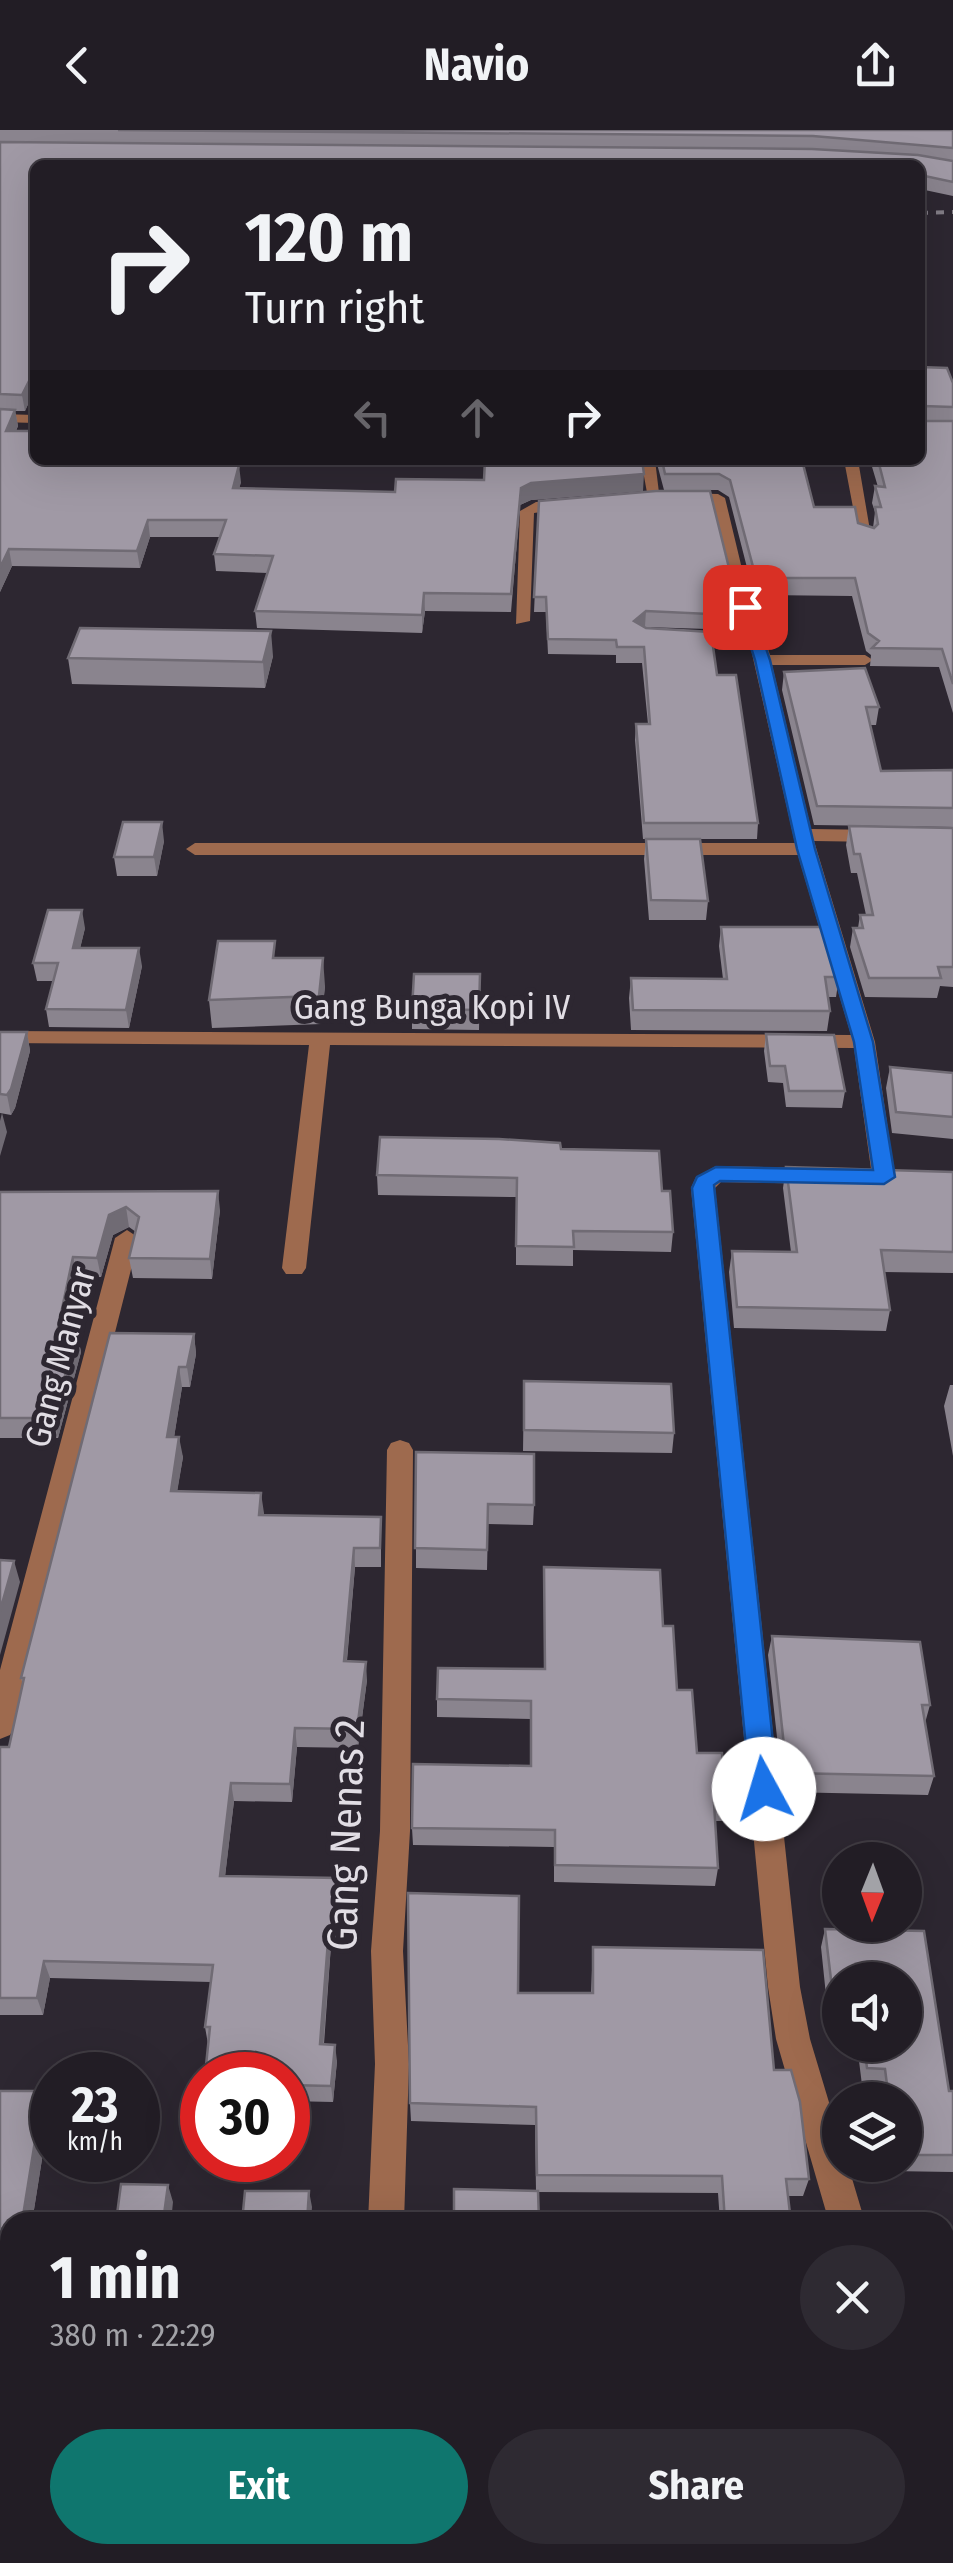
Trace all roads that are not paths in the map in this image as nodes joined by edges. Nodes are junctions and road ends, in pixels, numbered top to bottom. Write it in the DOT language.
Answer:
graph roads {
  1 [pos="0,418"];
  2 [pos="30,419"];
  3 [pos="648,465"];
  4 [pos="852,465"];
  5 [pos="596,502"];
  6 [pos="868,539"];
  7 [pos="522,621"];
  8 [pos="664,636"];
  9 [pos="754,640"];
  10 [pos="762,660"];
  11 [pos="865,660"];
  12 [pos="897,836"];
  13 [pos="805,842"];
  14 [pos="195,849"];
  15 [pos="0,1037"];
  16 [pos="320,1038"];
  17 [pos="864,1042"];
  18 [pos="127,1238"];
  19 [pos="294,1268"];
  20 [pos="400,1450"];
  21 [pos="0,1726"];
  22 [pos="386,2212"];
  23 [pos="845,2212"];
  1 -- 2 [label="street"];
  3 -- 9 [label="street"];
  4 -- 6 [label="street"];
  5 -- 7 [label="street"];
  8 -- 9 [label="street"];
  9 -- 10 [label="street"];
  10 -- 11 [label="street"];
  10 -- 13 [label="street"];
  12 -- 13 [label="street"];
  13 -- 14 [label="street"];
  13 -- 17 [label="street"];
  15 -- 16 [label="street, Gang Bunga Kopi IV"];
  16 -- 17 [label="street, Gang Bunga Kopi IV"];
  16 -- 19 [label="street"];
  17 -- 23 [label="street"];
  18 -- 21 [label="street, Gang Manyar"];
  20 -- 22 [label="street, Gang Nenas 2"];
}
